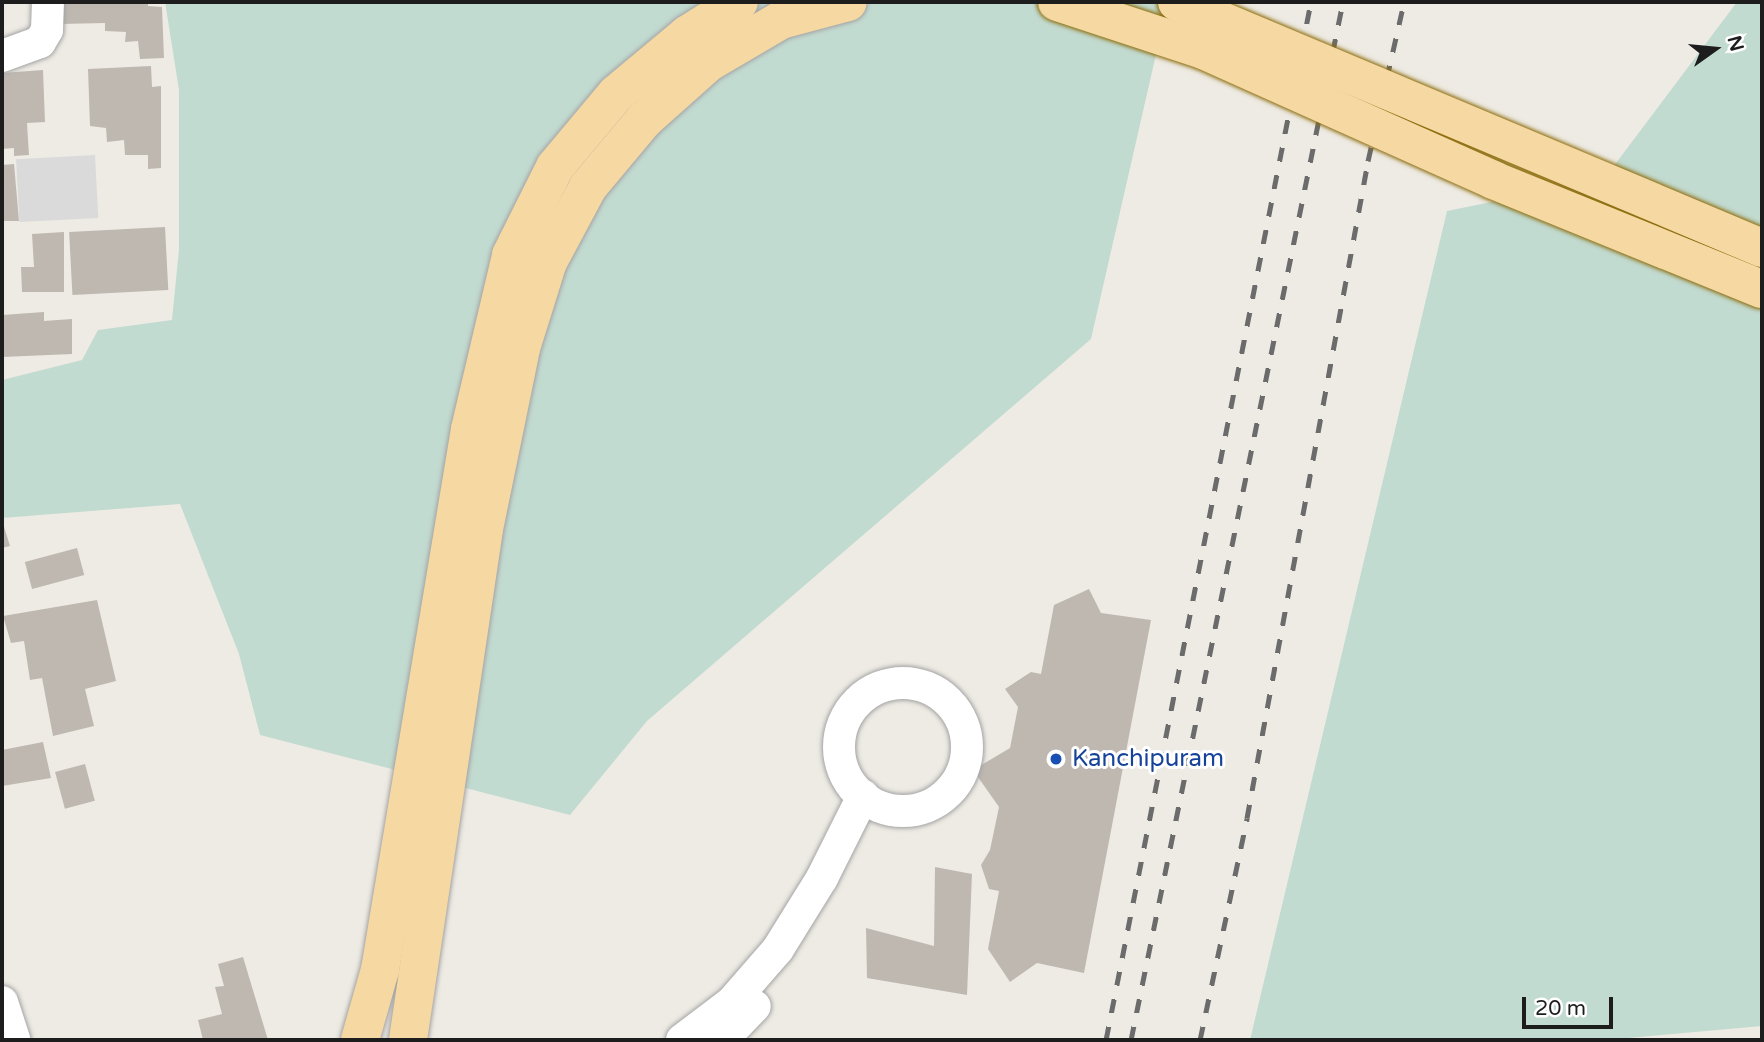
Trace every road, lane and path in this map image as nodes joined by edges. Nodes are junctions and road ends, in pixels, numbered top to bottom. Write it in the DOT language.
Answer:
graph roads {
  1 [pos="48,2"];
  2 [pos="739,2"];
  3 [pos="848,2"];
  4 [pos="1057,2"];
  5 [pos="1177,2"];
  6 [pos="2,56"];
  7 [pos="1762,248"];
  8 [pos="1762,289"];
  9 [pos="2,1002"];
  10 [pos="14,1040"];
  11 [pos="360,1040"];
  12 [pos="408,1040"];
  13 [pos="682,1040"];
  14 [pos="722,1040"];
  1 -- 6 [label="street"];
  2 -- 11 [label="main road"];
  3 -- 12 [label="main road"];
  4 -- 8 [label="main road, bridge"];
  5 -- 7 [label="main road, bridge"];
  9 -- 10 [label="street"];
  13 -- 14 [label="street"];
}
